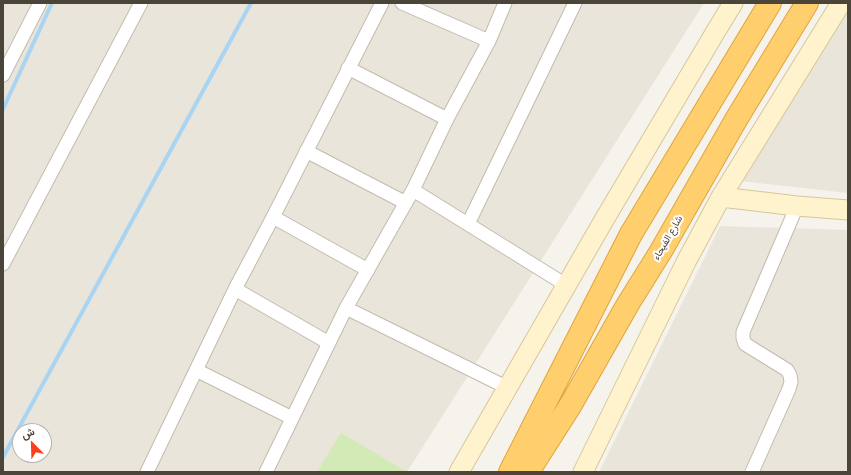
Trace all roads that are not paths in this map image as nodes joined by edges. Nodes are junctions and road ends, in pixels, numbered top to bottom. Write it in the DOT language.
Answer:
graph roads {
  1 [pos="40,3"];
  2 [pos="141,3"];
  3 [pos="382,3"];
  4 [pos="402,3"];
  5 [pos="505,3"];
  6 [pos="575,3"];
  7 [pos="734,3"];
  8 [pos="770,3"];
  9 [pos="807,3"];
  10 [pos="840,3"];
  11 [pos="488,41"];
  12 [pos="348,68"];
  13 [pos="3,75"];
  14 [pos="447,119"];
  15 [pos="306,151"];
  16 [pos="413,190"];
  17 [pos="721,197"];
  18 [pos="406,204"];
  19 [pos="797,206"];
  20 [pos="848,210"];
  21 [pos="273,217"];
  22 [pos="468,224"];
  23 [pos="661,251"];
  24 [pos="686,262"];
  25 [pos="3,264"];
  26 [pos="368,270"];
  27 [pos="566,285"];
  28 [pos="235,289"];
  29 [pos="346,308"];
  30 [pos="329,343"];
  31 [pos="196,370"];
  32 [pos="508,388"];
  33 [pos="292,418"];
  34 [pos="147,472"];
  35 [pos="266,472"];
  36 [pos="458,472"];
  37 [pos="510,472"];
  38 [pos="528,472"];
  39 [pos="583,472"];
  40 [pos="752,472"];
  1 -- 13 [label="street"];
  2 -- 25 [label="street"];
  3 -- 12 [label="street"];
  4 -- 11 [label="street"];
  5 -- 11 [label="street"];
  6 -- 22 [label="street"];
  7 -- 27 [label="street"];
  8 -- 37 [label="highway"];
  9 -- 23 [label="highway, شارع الفيحاء"];
  10 -- 17 [label="street"];
  11 -- 14 [label="street"];
  12 -- 14 [label="street"];
  12 -- 15 [label="street"];
  14 -- 16 [label="street"];
  15 -- 18 [label="street"];
  15 -- 21 [label="street"];
  16 -- 18 [label="street"];
  16 -- 22 [label="street"];
  17 -- 19 [label="street"];
  17 -- 24 [label="street"];
  18 -- 26 [label="street"];
  19 -- 20 [label="street"];
  19 -- 40 [label="street"];
  21 -- 26 [label="street"];
  21 -- 28 [label="street"];
  22 -- 27 [label="street"];
  23 -- 24 [label="street"];
  23 -- 38 [label="highway, شارع الفيحاء"];
  24 -- 39 [label="street"];
  26 -- 29 [label="street"];
  27 -- 32 [label="street"];
  28 -- 30 [label="street"];
  28 -- 31 [label="street"];
  29 -- 30 [label="street"];
  29 -- 32 [label="street"];
  30 -- 33 [label="street"];
  31 -- 33 [label="street"];
  31 -- 34 [label="street"];
  32 -- 36 [label="street"];
  33 -- 35 [label="street"];
}
